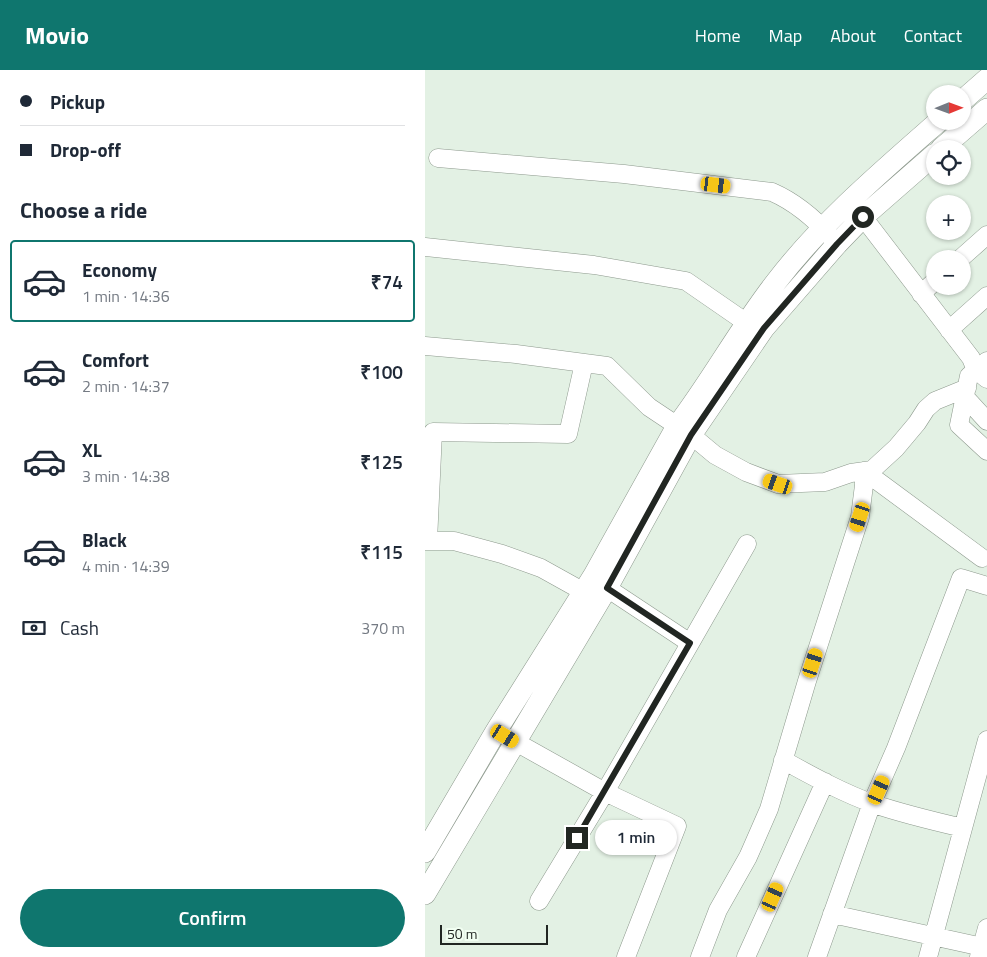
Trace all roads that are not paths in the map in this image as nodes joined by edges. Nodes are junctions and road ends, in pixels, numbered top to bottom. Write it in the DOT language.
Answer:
graph roads {
  1 [pos="986,83"];
  2 [pos="971,94"];
  3 [pos="987,109"];
  4 [pos="928,130"];
  5 [pos="951,140"];
  6 [pos="438,158"];
  7 [pos="926,162"];
  8 [pos="863,217"];
  9 [pos="987,235"];
  10 [pos="830,236"];
  11 [pos="425,247"];
  12 [pos="970,250"];
  13 [pos="926,289"];
  14 [pos="921,294"];
  15 [pos="987,296"];
  16 [pos="754,327"];
  17 [pos="949,330"];
  18 [pos="425,346"];
  19 [pos="584,363"];
  20 [pos="983,370"];
  21 [pos="966,392"];
  22 [pos="987,421"];
  23 [pos="684,431"];
  24 [pos="987,451"];
  25 [pos="864,471"];
  26 [pos="427,541"];
  27 [pos="747,544"];
  28 [pos="982,558"];
  29 [pos="987,586"];
  30 [pos="596,594"];
  31 [pos="690,643"];
  32 [pos="496,731"];
  33 [pos="987,740"];
  34 [pos="515,742"];
  35 [pos="783,760"];
  36 [pos="825,782"];
  37 [pos="605,792"];
  38 [pos="873,803"];
  39 [pos="963,828"];
  40 [pos="425,852"];
  41 [pos="427,886"];
  42 [pos="539,901"];
  43 [pos="832,914"];
  44 [pos="987,928"];
  45 [pos="934,936"];
  46 [pos="983,951"];
  47 [pos="626,957"];
  48 [pos="700,957"];
  49 [pos="746,957"];
  50 [pos="817,957"];
  51 [pos="928,957"];
  1 -- 2 [label="main road"];
  3 -- 5 [label="main road"];
  4 -- 10 [label="main road"];
  6 -- 10 [label="street"];
  7 -- 8 [label="main road"];
  8 -- 10 [label="main road"];
  8 -- 14 [label="street"];
  9 -- 12 [label="street"];
  10 -- 16 [label="main road"];
  11 -- 16 [label="street"];
  13 -- 14 [label="street"];
  14 -- 17 [label="street"];
  15 -- 17 [label="street"];
  16 -- 23 [label="main road"];
  17 -- 20 [label="street"];
  18 -- 19 [label="street"];
  19 -- 23 [label="street"];
  19 -- 26 [label="street"];
  20 -- 21 [label="street"];
  21 -- 22 [label="street"];
  21 -- 24 [label="street"];
  21 -- 25 [label="street"];
  23 -- 25 [label="street"];
  23 -- 30 [label="main road"];
  25 -- 28 [label="street"];
  25 -- 35 [label="street"];
  26 -- 30 [label="street"];
  27 -- 31 [label="street"];
  29 -- 38 [label="street"];
  30 -- 31 [label="street"];
  30 -- 32 [label="main road"];
  30 -- 34 [label="main road"];
  31 -- 37 [label="street"];
  32 -- 34 [label="street"];
  32 -- 40 [label="main road"];
  33 -- 39 [label="street"];
  34 -- 37 [label="street"];
  34 -- 41 [label="main road"];
  35 -- 36 [label="street"];
  35 -- 48 [label="street"];
  36 -- 38 [label="street"];
  36 -- 49 [label="street"];
  37 -- 42 [label="street"];
  37 -- 47 [label="street"];
  38 -- 39 [label="street"];
  38 -- 43 [label="street"];
  39 -- 45 [label="street"];
  43 -- 45 [label="street"];
  43 -- 50 [label="street"];
  44 -- 46 [label="street"];
  45 -- 46 [label="street"];
  45 -- 51 [label="street"];
}
